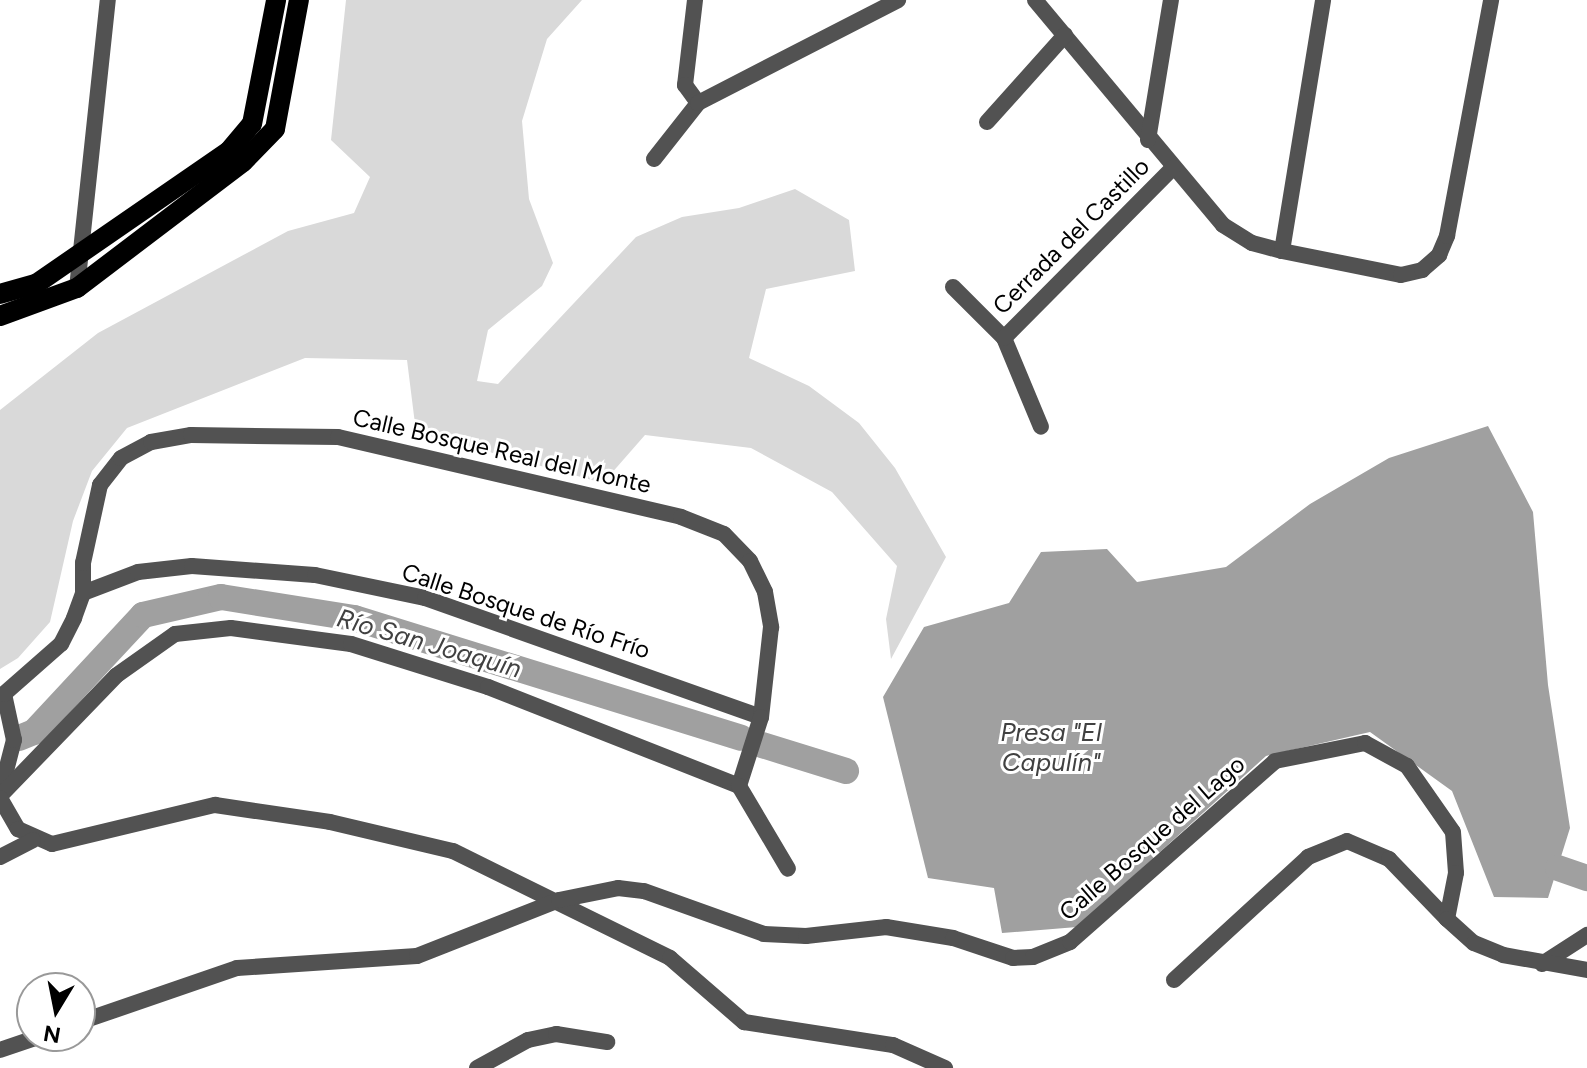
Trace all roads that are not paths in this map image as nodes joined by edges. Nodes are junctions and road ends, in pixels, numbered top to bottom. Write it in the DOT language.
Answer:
graph roads {
  1 [pos="108,0"];
  2 [pos="276,0"];
  3 [pos="299,0"];
  4 [pos="695,0"];
  5 [pos="1035,0"];
  6 [pos="1171,0"];
  7 [pos="1323,0"];
  8 [pos="1491,0"];
  9 [pos="887,2"];
  10 [pos="1065,35"];
  11 [pos="698,103"];
  12 [pos="987,122"];
  13 [pos="1148,140"];
  14 [pos="654,159"];
  15 [pos="1173,168"];
  16 [pos="1282,251"];
  17 [pos="80,257"];
  18 [pos="953,287"];
  19 [pos="77,288"];
  20 [pos="0,294"];
  21 [pos="0,316"];
  22 [pos="1004,338"];
  23 [pos="1041,427"];
  24 [pos="83,593"];
  25 [pos="2,694"];
  26 [pos="761,717"];
  27 [pos="739,786"];
  28 [pos="0,796"];
  29 [pos="5,816"];
  30 [pos="33,840"];
  31 [pos="0,857"];
  32 [pos="788,869"];
  33 [pos="559,900"];
  34 [pos="1447,919"];
  35 [pos="1587,935"];
  36 [pos="1542,964"];
  37 [pos="1587,970"];
  38 [pos="1174,980"];
  39 [pos="96,1016"];
  40 [pos="607,1042"];
  41 [pos="477,1068"];
  42 [pos="945,1068"];
  1 -- 17 [label="street"];
  2 -- 17 [label="main road"];
  3 -- 19 [label="main road"];
  4 -- 11 [label="street"];
  5 -- 10 [label="street"];
  6 -- 13 [label="street"];
  7 -- 16 [label="street"];
  8 -- 16 [label="street"];
  9 -- 11 [label="street"];
  10 -- 12 [label="street"];
  10 -- 13 [label="street"];
  11 -- 14 [label="street"];
  13 -- 15 [label="street"];
  15 -- 16 [label="street"];
  15 -- 22 [label="street, Cerrada del Castillo"];
  17 -- 19 [label="street"];
  17 -- 20 [label="main road"];
  18 -- 22 [label="street"];
  19 -- 21 [label="main road"];
  22 -- 23 [label="street"];
  24 -- 25 [label="street, Calle Bosque Real del Monte"];
  24 -- 26 [label="street, Calle Bosque de Río Frío"];
  24 -- 26 [label="street, Calle Bosque Real del Monte"];
  25 -- 28 [label="street, Calle Bosque Real del Monte"];
  26 -- 27 [label="street"];
  27 -- 28 [label="street"];
  27 -- 32 [label="street"];
  28 -- 29 [label="street"];
  29 -- 30 [label="street"];
  30 -- 31 [label="street"];
  30 -- 33 [label="street"];
  33 -- 34 [label="street, Calle Bosque del Lago"];
  33 -- 39 [label="street, Calle Bosque del Lago"];
  33 -- 42 [label="street"];
  34 -- 36 [label="street"];
  34 -- 38 [label="street"];
  35 -- 36 [label="street"];
  36 -- 37 [label="street"];
  40 -- 41 [label="street"];
}
